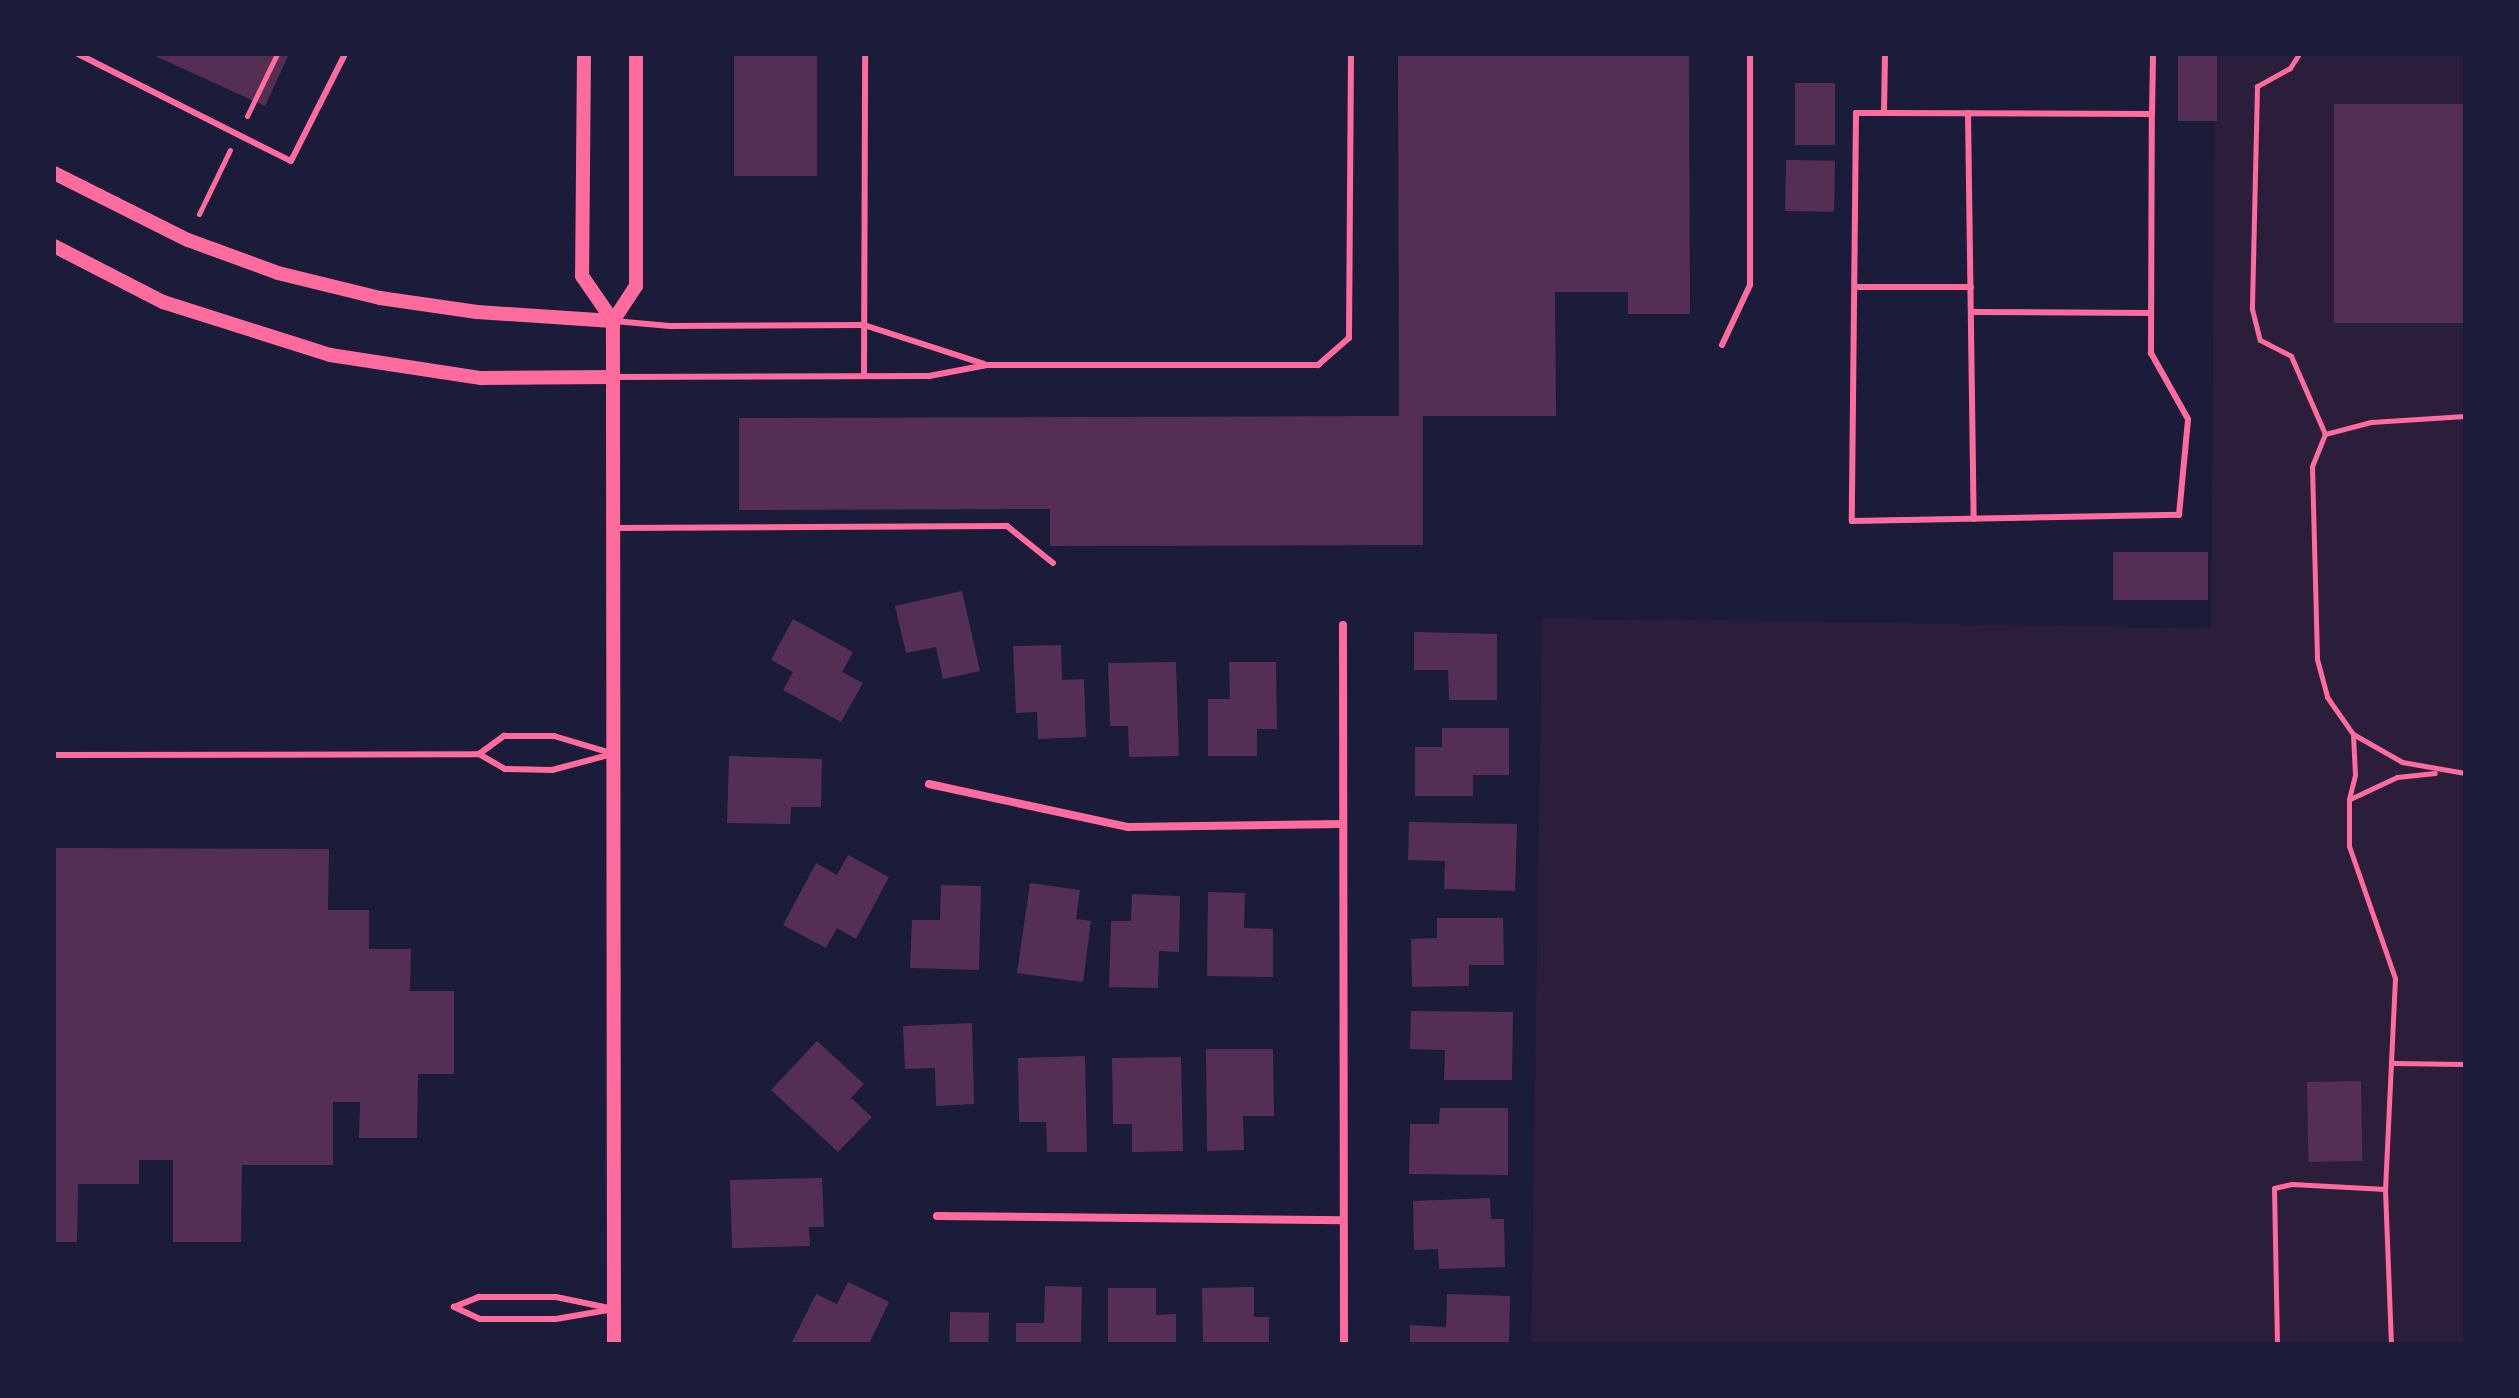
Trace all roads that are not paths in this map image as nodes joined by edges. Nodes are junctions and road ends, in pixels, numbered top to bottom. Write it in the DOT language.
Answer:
graph roads {
  1 [pos="78,54"];
  2 [pos="345,54"];
  3 [pos="584,54"];
  4 [pos="636,54"];
  5 [pos="865,54"];
  6 [pos="1351,54"];
  7 [pos="1750,54"];
  8 [pos="1885,54"];
  9 [pos="2153,54"];
  10 [pos="1884,113"];
  11 [pos="1968,113"];
  12 [pos="2152,114"];
  13 [pos="54,173"];
  14 [pos="54,246"];
  15 [pos="1855,287"];
  16 [pos="1971,287"];
  17 [pos="1971,312"];
  18 [pos="2151,313"];
  19 [pos="613,321"];
  20 [pos="864,325"];
  21 [pos="1722,345"];
  22 [pos="987,365"];
  23 [pos="864,376"];
  24 [pos="612,377"];
  25 [pos="1974,519"];
  26 [pos="613,528"];
  27 [pos="1053,563"];
  28 [pos="1343,625"];
  29 [pos="479,754"];
  30 [pos="613,754"];
  31 [pos="54,755"];
  32 [pos="929,784"];
  33 [pos="1342,824"];
  34 [pos="937,1216"];
  35 [pos="1343,1220"];
  36 [pos="614,1309"];
  37 [pos="614,1344"];
  38 [pos="1344,1344"];
  1 -- 2 [label="lane"];
  3 -- 19 [label="street"];
  4 -- 19 [label="street"];
  5 -- 20 [label="lane"];
  6 -- 22 [label="lane"];
  7 -- 21 [label="lane"];
  8 -- 10 [label="lane"];
  9 -- 12 [label="lane"];
  10 -- 11 [label="lane"];
  10 -- 15 [label="lane"];
  11 -- 12 [label="lane"];
  11 -- 16 [label="lane"];
  12 -- 18 [label="lane"];
  13 -- 19 [label="street"];
  14 -- 24 [label="street"];
  15 -- 16 [label="lane"];
  15 -- 25 [label="lane"];
  16 -- 17 [label="lane"];
  17 -- 18 [label="lane"];
  17 -- 25 [label="lane"];
  18 -- 25 [label="lane"];
  19 -- 20 [label="lane"];
  19 -- 24 [label="street"];
  20 -- 22 [label="lane"];
  20 -- 23 [label="lane"];
  22 -- 23 [label="lane"];
  23 -- 24 [label="lane"];
  24 -- 26 [label="street"];
  26 -- 27 [label="lane"];
  26 -- 30 [label="street"];
  28 -- 33 [label="street"];
  29 -- 30 [label="lane"];
  29 -- 30 [label="lane"];
  29 -- 31 [label="lane"];
  30 -- 36 [label="street"];
  32 -- 33 [label="street"];
  33 -- 35 [label="street"];
  34 -- 35 [label="street"];
  35 -- 38 [label="street"];
  36 -- 36 [label="lane"];
  36 -- 37 [label="street"];
}
